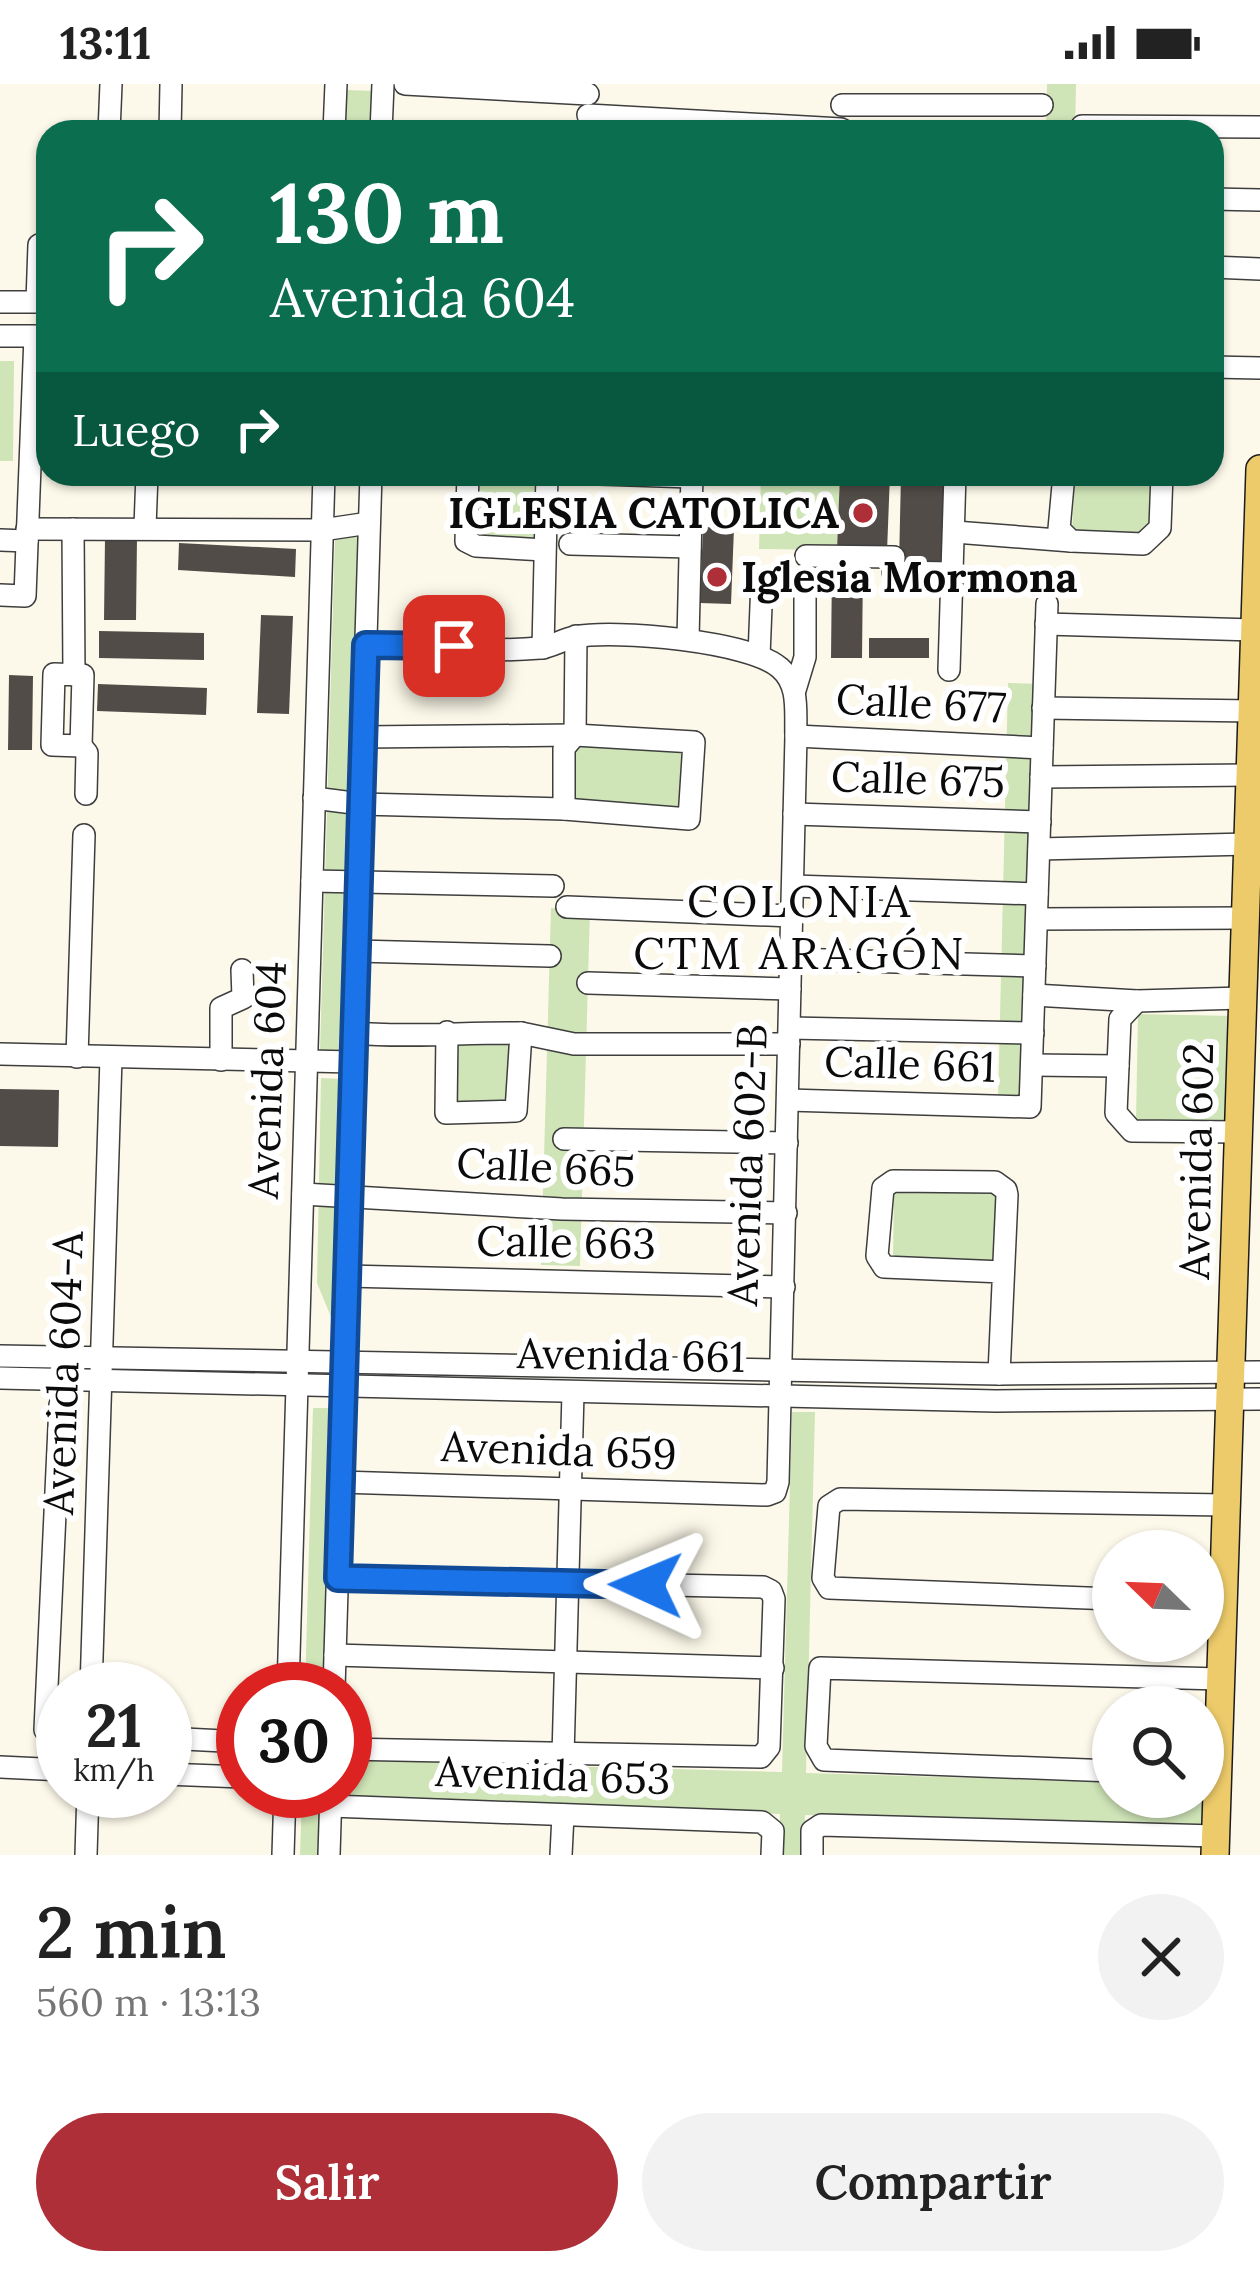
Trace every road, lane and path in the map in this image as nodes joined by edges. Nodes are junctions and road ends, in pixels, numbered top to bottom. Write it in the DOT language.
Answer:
graph roads {
  1 [pos="111,84"];
  2 [pos="171,84"];
  3 [pos="335,84"];
  4 [pos="382,84"];
  5 [pos="405,84"];
  6 [pos="842,94"];
  7 [pos="1042,105"];
  8 [pos="588,106"];
  9 [pos="110,120"];
  10 [pos="170,120"];
  11 [pos="334,120"];
  12 [pos="381,120"];
  13 [pos="736,120"];
  14 [pos="1224,127"];
  15 [pos="1260,127"];
  16 [pos="1224,199"];
  17 [pos="1260,200"];
  18 [pos="1224,267"];
  19 [pos="1260,269"];
  20 [pos="0,302"];
  21 [pos="36,302"];
  22 [pos="0,336"];
  23 [pos="1224,367"];
  24 [pos="1260,368"];
  25 [pos="1260,469"];
  26 [pos="147,486"];
  27 [pos="324,486"];
  28 [pos="371,486"];
  29 [pos="468,486"];
  30 [pos="547,486"];
  31 [pos="692,486"];
  32 [pos="956,486"];
  33 [pos="1064,486"];
  34 [pos="1162,486"];
  35 [pos="369,523"];
  36 [pos="145,527"];
  37 [pos="73,529"];
  38 [pos="322,530"];
  39 [pos="955,532"];
  40 [pos="27,535"];
  41 [pos="1065,535"];
  42 [pos="0,540"];
  43 [pos="570,544"];
  44 [pos="690,547"];
  45 [pos="544,550"];
  46 [pos="806,556"];
  47 [pos="954,573"];
  48 [pos="0,596"];
  49 [pos="1254,629"];
  50 [pos="576,636"];
  51 [pos="688,639"];
  52 [pos="366,645"];
  53 [pos="543,648"];
  54 [pos="759,656"];
  55 [pos="949,670"];
  56 [pos="792,684"];
  57 [pos="1043,708"];
  58 [pos="1252,711"];
  59 [pos="575,735"];
  60 [pos="363,736"];
  61 [pos="796,736"];
  62 [pos="1042,748"];
  63 [pos="1250,775"];
  64 [pos="1041,777"];
  65 [pos="86,794"];
  66 [pos="314,798"];
  67 [pos="361,804"];
  68 [pos="564,809"];
  69 [pos="794,814"];
  70 [pos="1040,822"];
  71 [pos="85,835"];
  72 [pos="1248,844"];
  73 [pos="1039,849"];
  74 [pos="312,880"];
  75 [pos="358,882"];
  76 [pos="553,886"];
  77 [pos="793,886"];
  78 [pos="1037,894"];
  79 [pos="568,907"];
  80 [pos="792,916"];
  81 [pos="1245,918"];
  82 [pos="1036,919"];
  83 [pos="356,951"];
  84 [pos="550,956"];
  85 [pos="791,959"];
  86 [pos="1035,966"];
  87 [pos="242,970"];
  88 [pos="588,983"];
  89 [pos="790,989"];
  90 [pos="1034,994"];
  91 [pos="1242,998"];
  92 [pos="1137,1001"];
  93 [pos="447,1032"];
  94 [pos="354,1033"];
  95 [pos="521,1033"];
  96 [pos="1033,1033"];
  97 [pos="789,1036"];
  98 [pos="1251,1049"];
  99 [pos="0,1054"];
  100 [pos="77,1057"];
  101 [pos="111,1058"];
  102 [pos="221,1060"];
  103 [pos="307,1061"];
  104 [pos="353,1062"];
  105 [pos="1032,1065"];
  106 [pos="1118,1066"];
  107 [pos="788,1100"];
  108 [pos="1239,1132"];
  109 [pos="564,1138"];
  110 [pos="787,1143"];
  111 [pos="303,1194"];
  112 [pos="349,1195"];
  113 [pos="786,1214"];
  114 [pos="1003,1272"];
  115 [pos="347,1276"];
  116 [pos="784,1287"];
  117 [pos="0,1357"];
  118 [pos="298,1360"];
  119 [pos="344,1361"];
  120 [pos="31,1368"];
  121 [pos="779,1368"];
  122 [pos="102,1370"];
  123 [pos="1260,1372"];
  124 [pos="999,1374"];
  125 [pos="0,1378"];
  126 [pos="297,1386"];
  127 [pos="1230,1387"];
  128 [pos="344,1388"];
  129 [pos="573,1393"];
  130 [pos="779,1396"];
  131 [pos="1260,1400"];
  132 [pos="61,1405"];
  133 [pos="340,1482"];
  134 [pos="570,1489"];
  135 [pos="775,1492"];
  136 [pos="1226,1505"];
  137 [pos="1222,1530"];
  138 [pos="338,1578"];
  139 [pos="568,1584"];
  140 [pos="1092,1598"];
  141 [pos="335,1655"];
  142 [pos="48,1662"];
  143 [pos="92,1662"];
  144 [pos="289,1662"];
  145 [pos="335,1662"];
  146 [pos="1218,1662"];
  147 [pos="565,1664"];
  148 [pos="772,1668"];
  149 [pos="1220,1679"];
  150 [pos="1219,1686"];
  151 [pos="372,1750"];
  152 [pos="563,1756"];
  153 [pos="0,1767"];
  154 [pos="36,1769"];
  155 [pos="1092,1770"];
  156 [pos="372,1802"];
  157 [pos="563,1815"];
  158 [pos="87,1818"];
  159 [pos="284,1818"];
  160 [pos="330,1818"];
  161 [pos="1215,1846"];
  162 [pos="86,1855"];
  163 [pos="283,1855"];
  164 [pos="329,1855"];
  165 [pos="561,1855"];
  166 [pos="772,1855"];
  167 [pos="812,1855"];
  1 -- 9 [label="street"];
  2 -- 10 [label="street"];
  3 -- 11 [label="street"];
  4 -- 12 [label="street"];
  5 -- 8 [label="street"];
  6 -- 7 [label="street"];
  8 -- 13 [label="street"];
  14 -- 15 [label="street"];
  16 -- 17 [label="street"];
  18 -- 19 [label="street"];
  20 -- 21 [label="street"];
  22 -- 40 [label="street"];
  23 -- 24 [label="street"];
  25 -- 49 [label="main road, Avenida 602"];
  26 -- 36 [label="street"];
  27 -- 38 [label="street, Avenida 604"];
  28 -- 35 [label="street, Avenida 604"];
  29 -- 45 [label="street"];
  30 -- 45 [label="street"];
  31 -- 44 [label="street"];
  32 -- 39 [label="street"];
  33 -- 41 [label="street"];
  34 -- 41 [label="street"];
  35 -- 38 [label="street"];
  35 -- 52 [label="street, Avenida 604"];
  36 -- 37 [label="street"];
  36 -- 38 [label="street"];
  37 -- 40 [label="street"];
  37 -- 65 [label="street"];
  38 -- 66 [label="street, Avenida 604"];
  39 -- 41 [label="street"];
  39 -- 47 [label="street"];
  40 -- 42 [label="street"];
  40 -- 48 [label="street"];
  43 -- 44 [label="street"];
  44 -- 51 [label="street"];
  45 -- 53 [label="street"];
  46 -- 47 [label="street"];
  47 -- 55 [label="street"];
  49 -- 57 [label="street"];
  49 -- 58 [label="main road, Avenida 602"];
  50 -- 51 [label="street"];
  50 -- 53 [label="street"];
  50 -- 59 [label="street"];
  51 -- 54 [label="street"];
  52 -- 53 [label="street"];
  52 -- 60 [label="street, Avenida 604"];
  54 -- 56 [label="street"];
  54 -- 56 [label="street, Avenida 602-B"];
  56 -- 61 [label="street, Avenida 602-B"];
  57 -- 58 [label="street"];
  57 -- 62 [label="street"];
  58 -- 63 [label="main road, Avenida 602"];
  59 -- 60 [label="street"];
  59 -- 68 [label="street"];
  59 -- 68 [label="street"];
  60 -- 67 [label="street, Avenida 604"];
  61 -- 62 [label="street, Calle 677"];
  61 -- 69 [label="street, Avenida 602-B"];
  62 -- 64 [label="street"];
  63 -- 64 [label="street"];
  63 -- 72 [label="main road, Avenida 602"];
  64 -- 70 [label="street"];
  66 -- 67 [label="street"];
  66 -- 74 [label="street, Avenida 604"];
  67 -- 68 [label="street"];
  67 -- 75 [label="street, Avenida 604"];
  69 -- 70 [label="street, Calle 675"];
  69 -- 77 [label="street, Avenida 602-B"];
  70 -- 73 [label="street"];
  71 -- 100 [label="street"];
  72 -- 73 [label="street"];
  72 -- 81 [label="main road, Avenida 602"];
  73 -- 78 [label="street"];
  74 -- 75 [label="street"];
  74 -- 103 [label="street, Avenida 604"];
  75 -- 76 [label="street"];
  75 -- 83 [label="street, Avenida 604"];
  77 -- 78 [label="street"];
  77 -- 80 [label="street, Avenida 602-B"];
  78 -- 82 [label="street"];
  79 -- 80 [label="street"];
  80 -- 85 [label="street, Avenida 602-B"];
  81 -- 82 [label="street"];
  81 -- 91 [label="main road, Avenida 602"];
  82 -- 86 [label="street"];
  83 -- 84 [label="street"];
  83 -- 94 [label="street, Avenida 604"];
  85 -- 86 [label="street"];
  85 -- 89 [label="street, Avenida 602-B"];
  86 -- 90 [label="street"];
  87 -- 102 [label="street"];
  88 -- 89 [label="street"];
  89 -- 97 [label="street, Avenida 602-B"];
  90 -- 92 [label="street"];
  90 -- 96 [label="street"];
  91 -- 92 [label="street"];
  91 -- 98 [label="main road, Avenida 602"];
  92 -- 106 [label="street"];
  93 -- 94 [label="street"];
  93 -- 95 [label="street"];
  93 -- 95 [label="street"];
  94 -- 104 [label="street, Avenida 604"];
  95 -- 97 [label="street"];
  96 -- 97 [label="street"];
  96 -- 105 [label="street"];
  97 -- 107 [label="street, Avenida 602-B"];
  98 -- 108 [label="main road, Avenida 602"];
  99 -- 100 [label="street"];
  100 -- 101 [label="street"];
  101 -- 102 [label="street"];
  101 -- 122 [label="street, Avenida 604-A"];
  102 -- 103 [label="street"];
  103 -- 104 [label="street"];
  103 -- 111 [label="street, Avenida 604"];
  104 -- 112 [label="street, Avenida 604"];
  105 -- 106 [label="street"];
  105 -- 107 [label="street, Calle 661"];
  106 -- 108 [label="street"];
  107 -- 110 [label="street, Avenida 602-B"];
  108 -- 127 [label="main road, Avenida 602"];
  109 -- 110 [label="street"];
  110 -- 113 [label="street, Avenida 602-B"];
  111 -- 112 [label="street, Calle 665"];
  111 -- 118 [label="street, Avenida 604"];
  112 -- 113 [label="street, Calle 665"];
  112 -- 115 [label="street, Avenida 604"];
  113 -- 116 [label="street, Avenida 602-B"];
  114 -- 114 [label="street"];
  114 -- 124 [label="street"];
  115 -- 116 [label="street, Calle 663"];
  115 -- 119 [label="street, Avenida 604"];
  116 -- 121 [label="street, Avenida 602-B"];
  117 -- 120 [label="street, Avenida 661"];
  118 -- 119 [label="street, Avenida 661"];
  118 -- 122 [label="street, Avenida 661"];
  118 -- 126 [label="street, Avenida 604"];
  119 -- 121 [label="street, Avenida 661"];
  119 -- 128 [label="street, Avenida 604"];
  120 -- 122 [label="street, Avenida 661"];
  120 -- 125 [label="street, Avenida 661"];
  121 -- 124 [label="street, Avenida 661"];
  121 -- 130 [label="street, Avenida 602-B"];
  122 -- 126 [label="street, Avenida 661"];
  122 -- 143 [label="street, Avenida 604-A"];
  123 -- 127 [label="street, Avenida 661"];
  124 -- 127 [label="street, Avenida 661"];
  126 -- 128 [label="street, Avenida 661"];
  126 -- 144 [label="street, Avenida 604"];
  127 -- 130 [label="street, Avenida 661"];
  127 -- 131 [label="street, Avenida 661"];
  127 -- 136 [label="main road, Avenida 602"];
  128 -- 129 [label="street, Avenida 661"];
  128 -- 133 [label="street, Avenida 604"];
  129 -- 130 [label="street, Avenida 661"];
  129 -- 134 [label="street"];
  130 -- 135 [label="street, Avenida 602-B"];
  132 -- 142 [label="street"];
  133 -- 134 [label="street, Avenida 659"];
  133 -- 138 [label="street, Avenida 604"];
  134 -- 135 [label="street, Avenida 659"];
  134 -- 139 [label="street"];
  136 -- 137 [label="main road, Avenida 602"];
  136 -- 140 [label="street"];
  138 -- 139 [label="street"];
  138 -- 141 [label="street, Avenida 604"];
  139 -- 147 [label="street"];
  139 -- 148 [label="street"];
  141 -- 145 [label="street, Avenida 604"];
  141 -- 147 [label="street"];
  146 -- 149 [label="main road, Avenida 602"];
  147 -- 148 [label="street"];
  147 -- 152 [label="street"];
  148 -- 152 [label="street, Avenida 653"];
  149 -- 150 [label="main road, Avenida 602"];
  149 -- 155 [label="street"];
  151 -- 152 [label="street, Avenida 653"];
  153 -- 154 [label="street"];
  156 -- 157 [label="street, Avenida 653"];
  157 -- 165 [label="street"];
  157 -- 166 [label="street, Avenida 653"];
  158 -- 162 [label="street"];
  159 -- 163 [label="street"];
  160 -- 164 [label="street"];
  161 -- 167 [label="street"];
}
